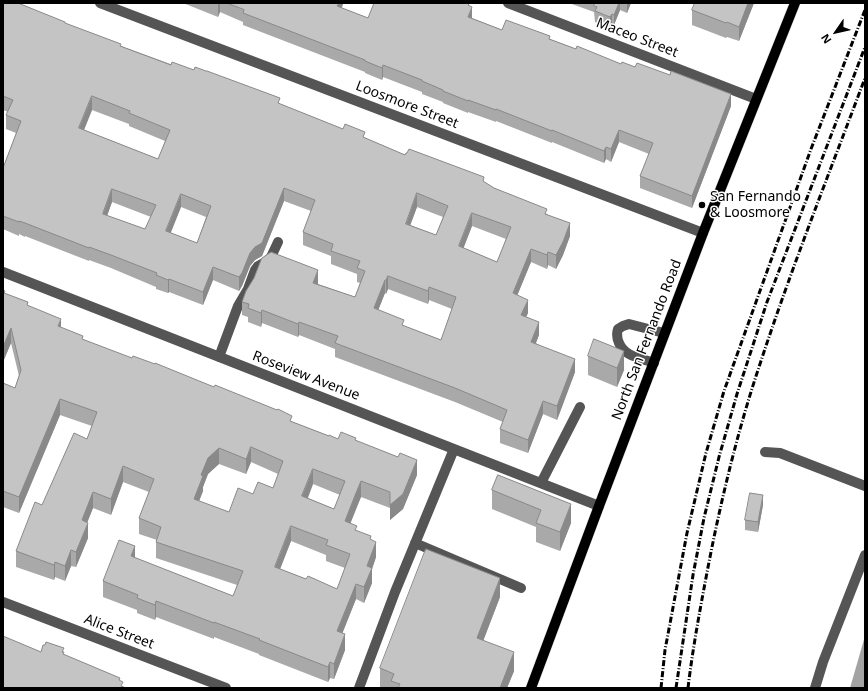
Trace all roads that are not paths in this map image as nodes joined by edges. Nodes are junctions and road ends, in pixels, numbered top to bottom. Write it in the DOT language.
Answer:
graph roads {
  1 [pos="100,3"];
  2 [pos="508,3"];
  3 [pos="795,3"];
  4 [pos="523,6"];
  5 [pos="756,99"];
  6 [pos="703,233"];
  7 [pos="278,242"];
  8 [pos="3,272"];
  9 [pos="664,333"];
  10 [pos="219,357"];
  11 [pos="654,362"];
  12 [pos="580,406"];
  13 [pos="454,449"];
  14 [pos="766,452"];
  15 [pos="541,483"];
  16 [pos="865,486"];
  17 [pos="599,506"];
  18 [pos="415,543"];
  19 [pos="865,555"];
  20 [pos="521,588"];
  21 [pos="3,602"];
  22 [pos="226,688"];
  23 [pos="359,688"];
  24 [pos="531,688"];
  25 [pos="815,688"];
  1 -- 6 [label="street, Loosmore Street"];
  2 -- 4 [label="street, Maceo Street"];
  3 -- 5 [label="main road, North San Fernando Road"];
  4 -- 5 [label="street, Maceo Street"];
  5 -- 6 [label="main road, North San Fernando Road"];
  6 -- 9 [label="main road, North San Fernando Road"];
  7 -- 10 [label="street"];
  8 -- 10 [label="street, Roseview Avenue"];
  9 -- 11 [label="main road, North San Fernando Road"];
  9 -- 11 [label="street"];
  10 -- 13 [label="street, Roseview Avenue"];
  11 -- 17 [label="main road, North San Fernando Road"];
  12 -- 15 [label="street"];
  13 -- 15 [label="street, Roseview Avenue"];
  13 -- 18 [label="street"];
  14 -- 16 [label="street"];
  15 -- 17 [label="street, Roseview Avenue"];
  17 -- 24 [label="main road, North San Fernando Road"];
  18 -- 20 [label="street"];
  18 -- 23 [label="street"];
  19 -- 25 [label="street"];
  21 -- 22 [label="street, Alice Street"];
}
